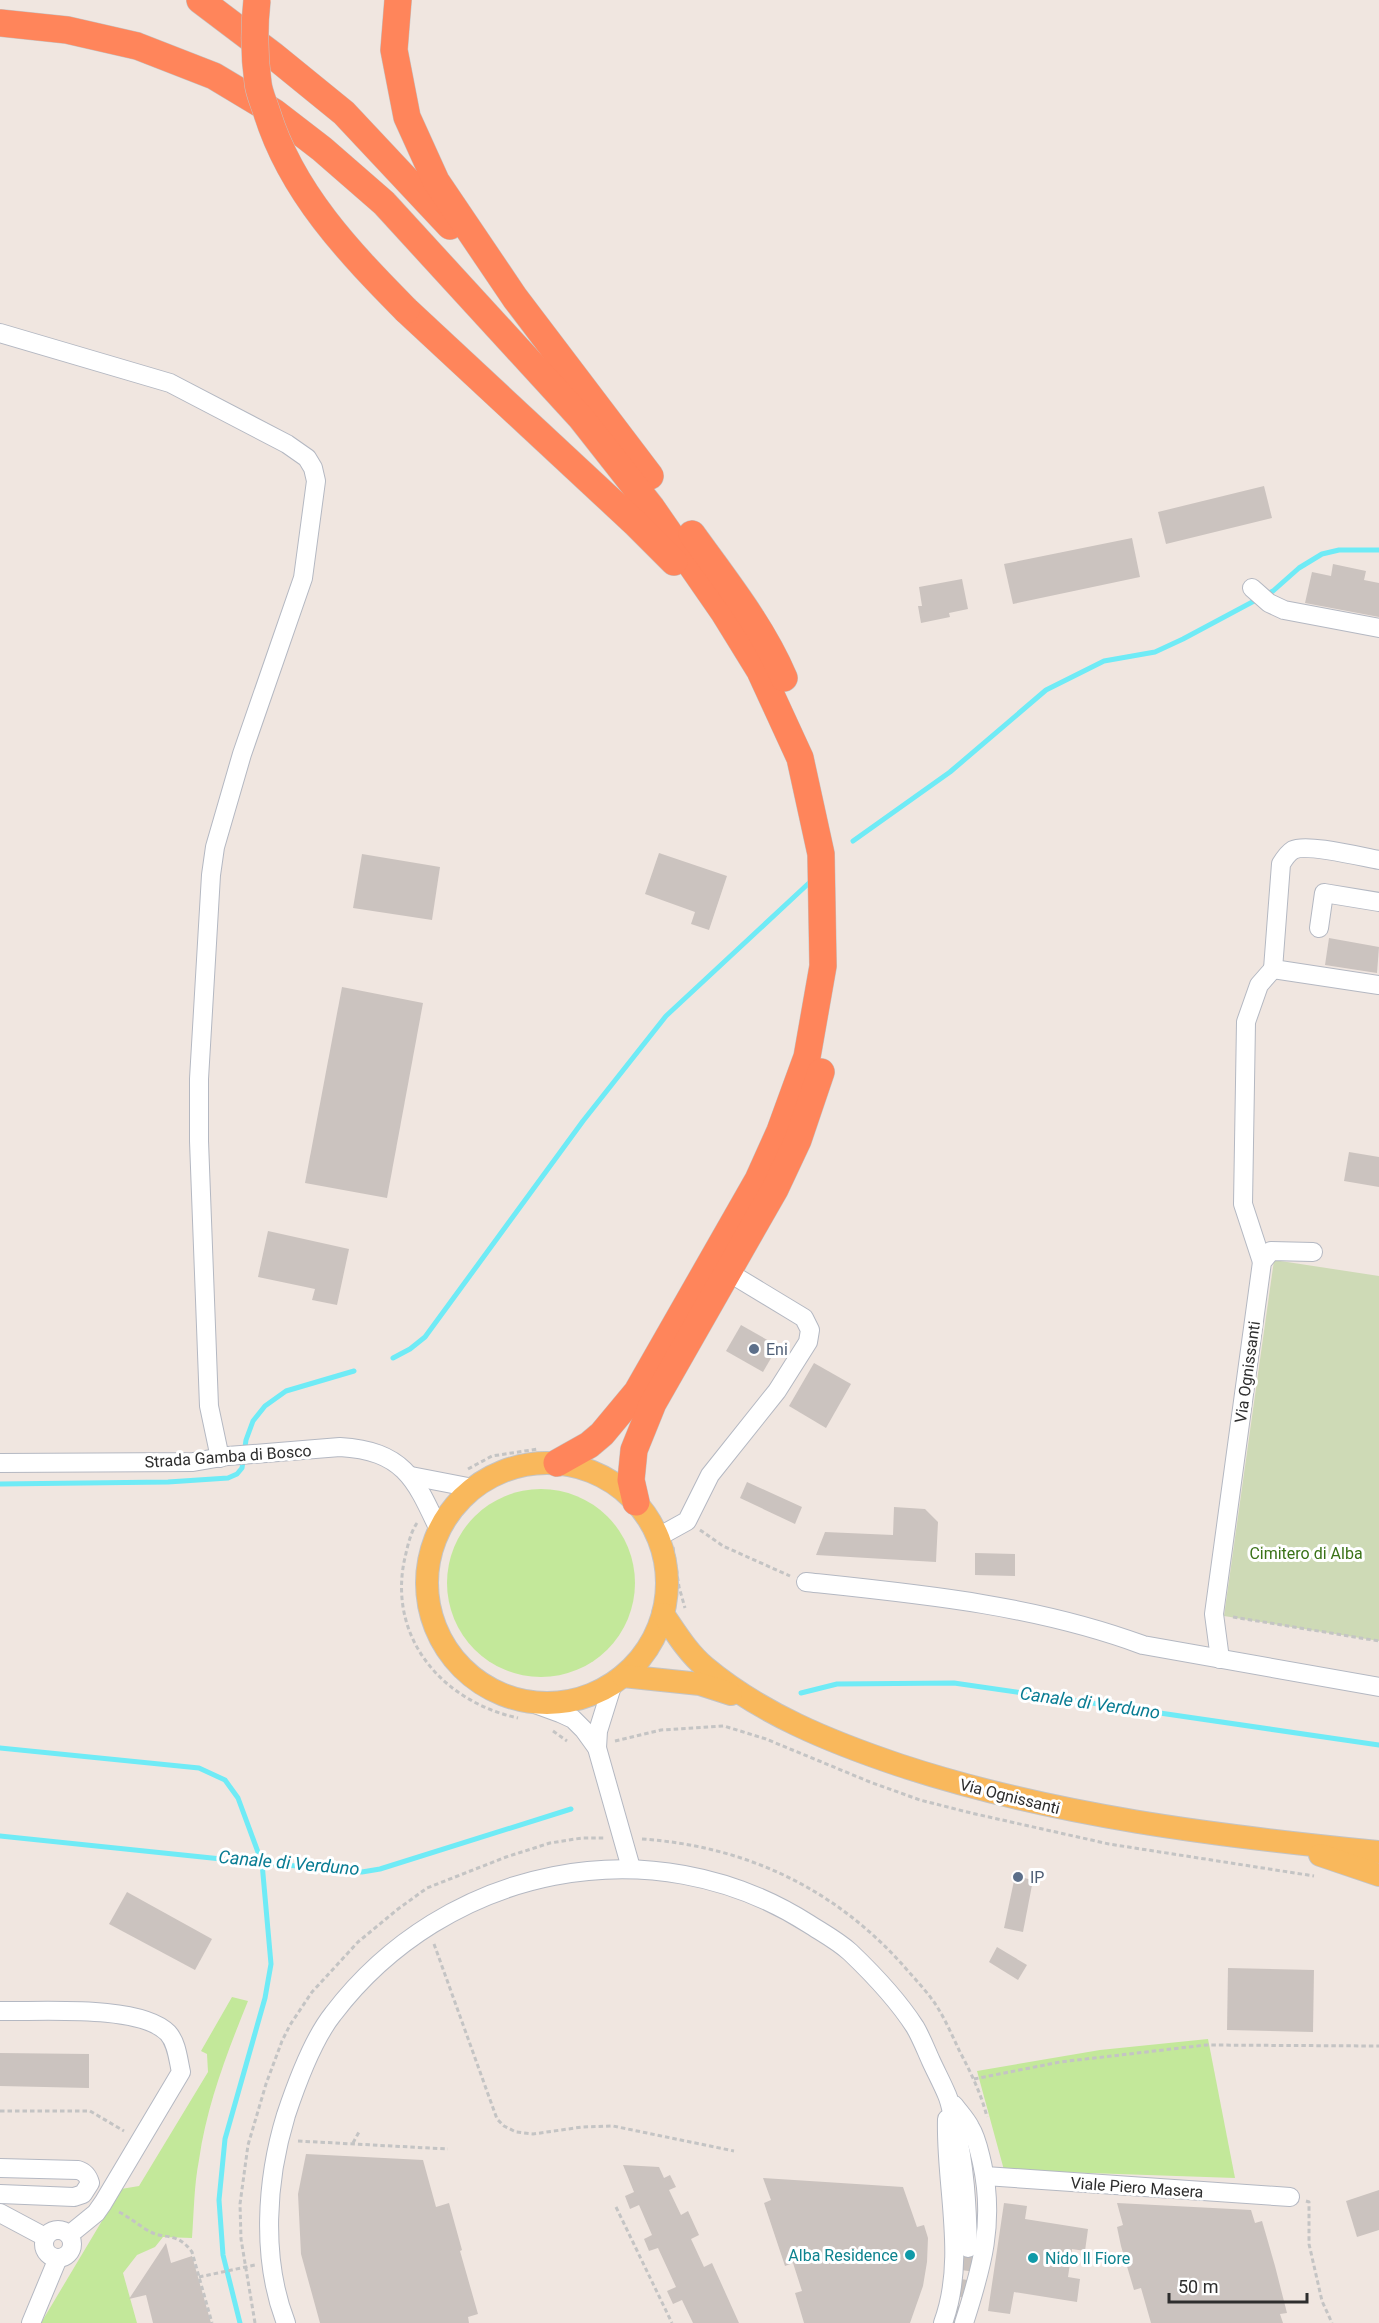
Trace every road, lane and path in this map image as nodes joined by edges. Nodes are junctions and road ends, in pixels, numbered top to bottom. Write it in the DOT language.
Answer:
graph roads {
  1 [pos="257,0"];
  2 [pos="398,0"];
  3 [pos="201,1"];
  4 [pos="0,23"];
  5 [pos="515,298"];
  6 [pos="0,333"];
  7 [pos="1252,588"];
  8 [pos="723,611"];
  9 [pos="1379,628"];
  10 [pos="1379,860"];
  11 [pos="1379,902"];
  12 [pos="1319,928"];
  13 [pos="1273,969"];
  14 [pos="1379,985"];
  15 [pos="1313,1252"];
  16 [pos="1262,1262"];
  17 [pos="728,1272"];
  18 [pos="550,1456"];
  19 [pos="224,1457"];
  20 [pos="0,1463"];
  21 [pos="411,1476"];
  22 [pos="445,1482"];
  23 [pos="472,1488"];
  24 [pos="636,1502"];
  25 [pos="428,1506"];
  26 [pos="687,1521"];
  27 [pos="439,1530"];
  28 [pos="663,1534"];
  29 [pos="806,1582"];
  30 [pos="686,1611"];
  31 [pos="663,1614"];
  32 [pos="1214,1614"];
  33 [pos="1379,1641"];
  34 [pos="1220,1659"];
  35 [pos="618,1679"];
  36 [pos="1379,1688"];
  37 [pos="752,1701"];
  38 [pos="523,1710"];
  39 [pos="550,1729"];
  40 [pos="570,1743"];
  41 [pos="597,1748"];
  42 [pos="622,1837"];
  43 [pos="1281,1842"];
  44 [pos="1379,1852"];
  45 [pos="631,1868"];
  46 [pos="1379,1875"];
  47 [pos="428,1925"];
  48 [pos="0,2011"];
  49 [pos="1379,2046"];
  50 [pos="974,2079"];
  51 [pos="948,2096"];
  52 [pos="0,2111"];
  53 [pos="988,2121"];
  54 [pos="360,2130"];
  55 [pos="124,2131"];
  56 [pos="279,2140"];
  57 [pos="353,2144"];
  58 [pos="448,2149"];
  59 [pos="734,2151"];
  60 [pos="0,2169"];
  61 [pos="985,2176"];
  62 [pos="0,2194"];
  63 [pos="1290,2197"];
  64 [pos="103,2203"];
  65 [pos="616,2207"];
  66 [pos="0,2213"];
  67 [pos="69,2235"];
  68 [pos="45,2237"];
  69 [pos="968,2248"];
  70 [pos="58,2258"];
  71 [pos="236,2269"];
  72 [pos="199,2277"];
  73 [pos="31,2323"];
  74 [pos="212,2323"];
  75 [pos="255,2323"];
  76 [pos="286,2323"];
  77 [pos="672,2323"];
  78 [pos="943,2323"];
  79 [pos="964,2323"];
  80 [pos="1332,2323"];
  1 -- 8 [label="highway, bridge"];
  2 -- 5 [label="highway"];
  3 -- 5 [label="highway"];
  4 -- 8 [label="highway"];
  5 -- 17 [label="highway"];
  6 -- 19 [label="street"];
  7 -- 9 [label="street"];
  8 -- 18 [label="highway"];
  10 -- 13 [label="street"];
  11 -- 12 [label="street"];
  13 -- 14 [label="street"];
  13 -- 16 [label="street, Via Ognissanti"];
  15 -- 16 [label="street"];
  16 -- 32 [label="street, Via Ognissanti"];
  17 -- 24 [label="highway"];
  17 -- 26 [label="street"];
  18 -- 22 [label="path"];
  18 -- 23 [label="main road"];
  18 -- 24 [label="main road"];
  19 -- 20 [label="street, Strada Gamba di Bosco"];
  19 -- 21 [label="street, Strada Gamba di Bosco"];
  21 -- 22 [label="street, Strada Gamba di Bosco"];
  21 -- 25 [label="street, Strada Gamba di Bosco"];
  22 -- 23 [label="street, Strada Gamba di Bosco"];
  23 -- 27 [label="main road"];
  24 -- 28 [label="main road"];
  25 -- 27 [label="street, Strada Gamba di Bosco"];
  25 -- 38 [label="path"];
  26 -- 28 [label="street"];
  26 -- 29 [label="path"];
  27 -- 38 [label="main road"];
  28 -- 30 [label="path"];
  28 -- 31 [label="main road"];
  29 -- 34 [label="street"];
  31 -- 35 [label="main road"];
  31 -- 37 [label="main road, Via Ognissanti"];
  32 -- 33 [label="path"];
  32 -- 34 [label="street, Via Ognissanti"];
  34 -- 36 [label="street"];
  35 -- 37 [label="main road, Via Ognissanti"];
  35 -- 38 [label="main road"];
  35 -- 41 [label="street"];
  37 -- 43 [label="main road, Via Ognissanti"];
  38 -- 41 [label="street"];
  39 -- 40 [label="path"];
  41 -- 42 [label="street"];
  42 -- 45 [label="street"];
  42 -- 50 [label="path"];
  42 -- 75 [label="path"];
  43 -- 44 [label="main road, Via Ognissanti"];
  43 -- 46 [label="main road, Via Ognissanti"];
  45 -- 47 [label="street"];
  45 -- 51 [label="street"];
  47 -- 56 [label="street"];
  47 -- 59 [label="path"];
  48 -- 64 [label="street"];
  49 -- 50 [label="path"];
  50 -- 53 [label="path"];
  51 -- 61 [label="street"];
  51 -- 69 [label="street"];
  51 -- 78 [label="street"];
  52 -- 55 [label="path"];
  54 -- 57 [label="path"];
  56 -- 57 [label="path"];
  56 -- 76 [label="street"];
  57 -- 58 [label="path"];
  60 -- 62 [label="street"];
  61 -- 63 [label="street, Viale Piero Masera"];
  61 -- 79 [label="street"];
  63 -- 80 [label="path"];
  64 -- 67 [label="street"];
  64 -- 72 [label="path"];
  65 -- 77 [label="path"];
  66 -- 68 [label="street"];
  67 -- 68 [label="street"];
  67 -- 70 [label="street"];
  68 -- 70 [label="street"];
  70 -- 73 [label="street"];
  71 -- 72 [label="path"];
  72 -- 74 [label="path"];
}
